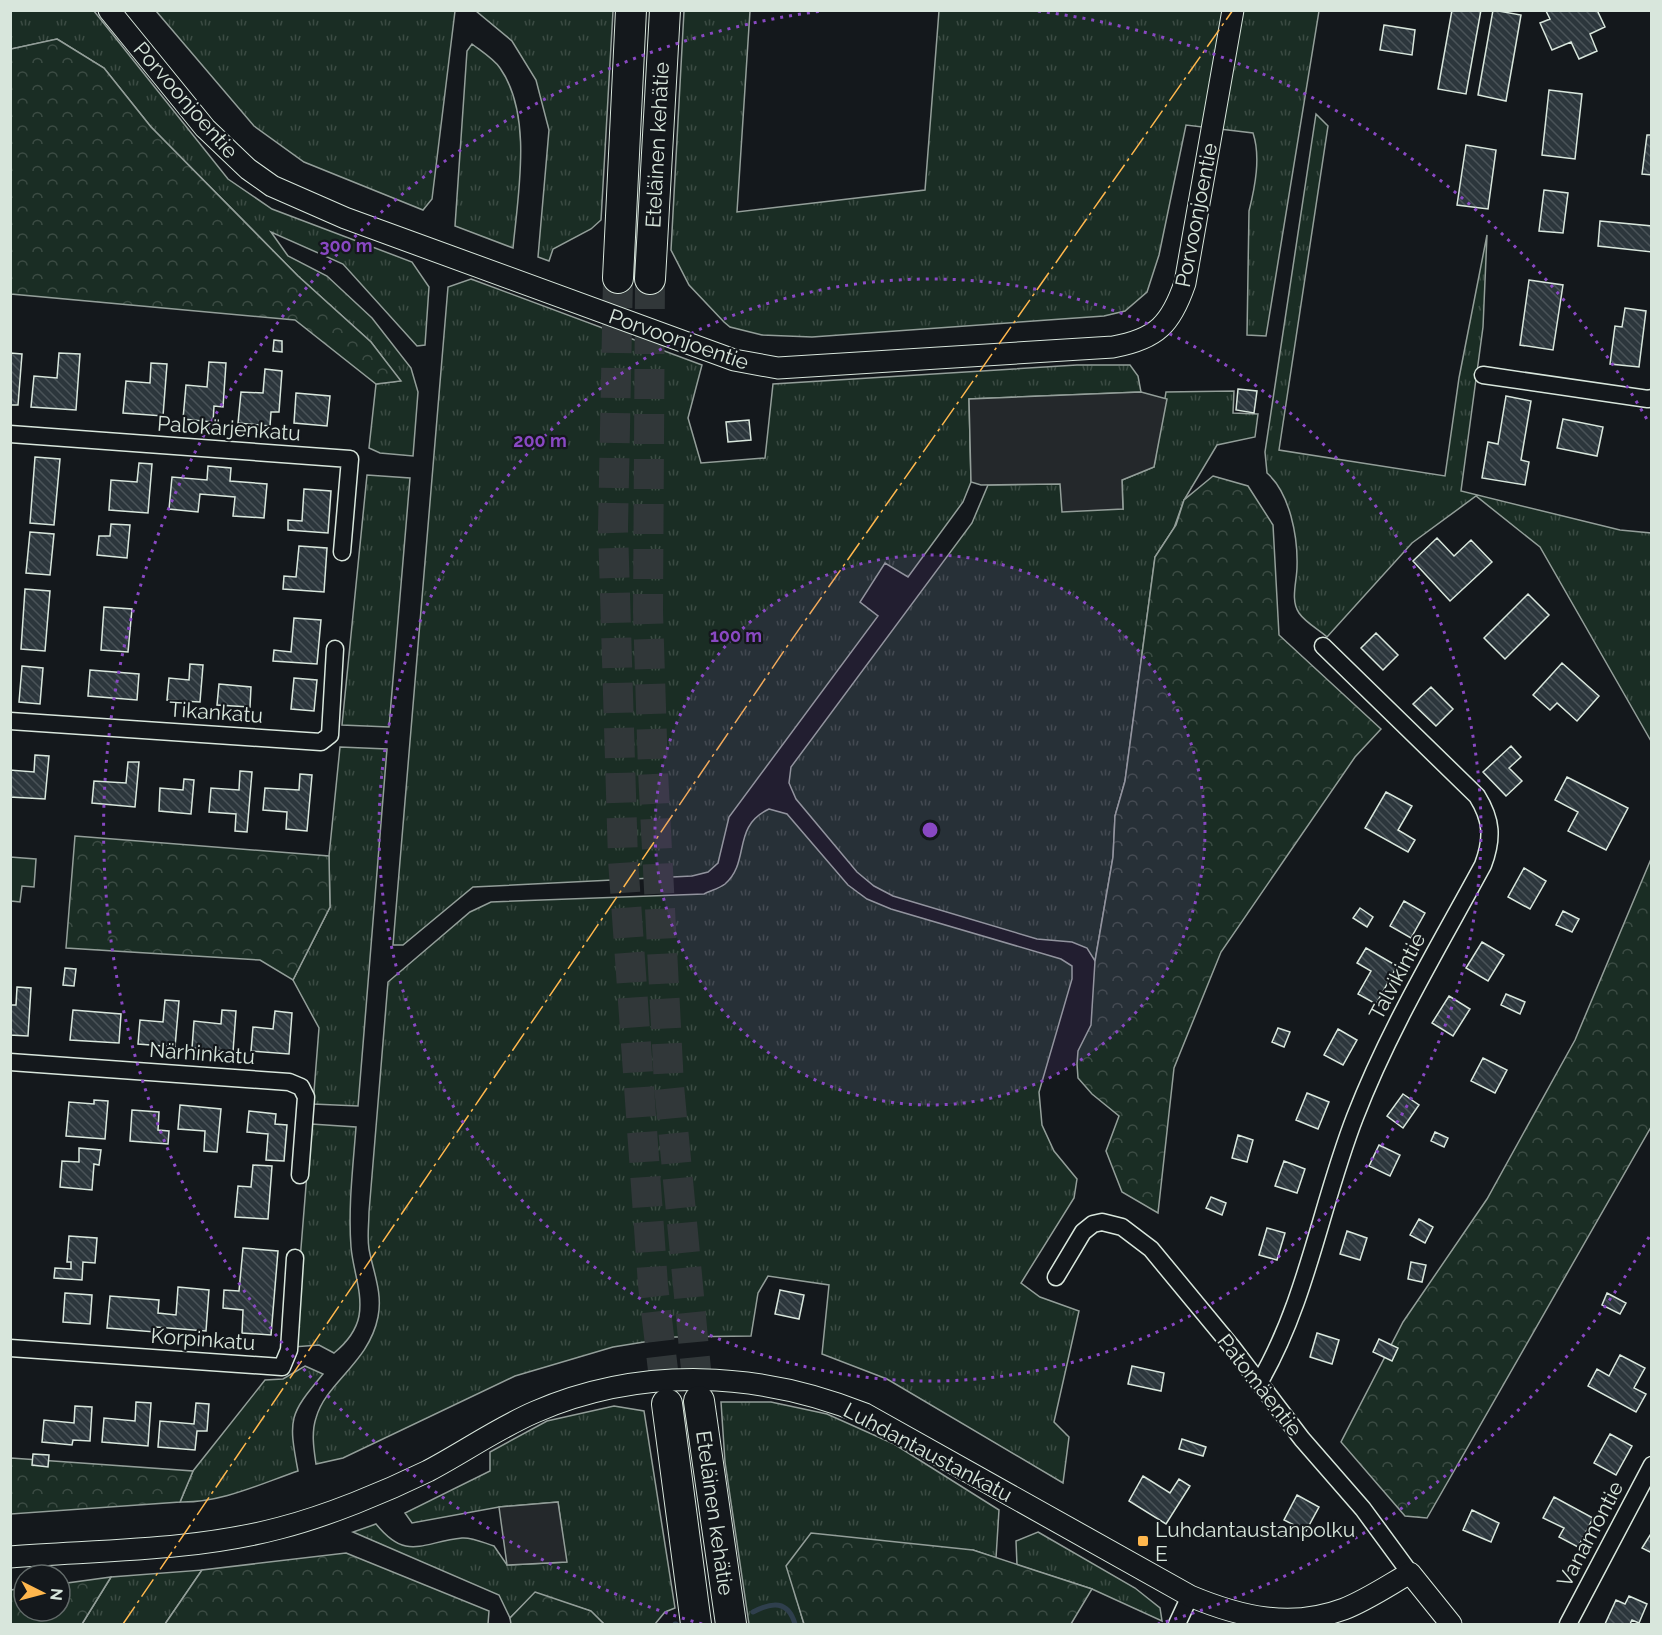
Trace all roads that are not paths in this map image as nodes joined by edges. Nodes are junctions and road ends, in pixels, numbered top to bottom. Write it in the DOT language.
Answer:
graph roads {
  1 [pos="109,10"];
  2 [pos="631,10"];
  3 [pos="665,10"];
  4 [pos="1233,10"];
  5 [pos="618,278"];
  6 [pos="650,279"];
  7 [pos="1484,375"];
  8 [pos="1652,398"];
  9 [pos="10,434"];
  10 [pos="342,552"];
  11 [pos="1323,646"];
  12 [pos="335,650"];
  13 [pos="10,721"];
  14 [pos="10,1062"];
  15 [pos="300,1175"];
  16 [pos="296,1258"];
  17 [pos="1056,1277"];
  18 [pos="10,1348"];
  19 [pos="1259,1383"];
  20 [pos="699,1401"];
  21 [pos="667,1404"];
  22 [pos="1652,1465"];
  23 [pos="10,1557"];
  24 [pos="1410,1573"];
  25 [pos="1190,1596"];
  26 [pos="696,1624"];
  27 [pos="731,1624"];
  28 [pos="1177,1624"];
  29 [pos="1451,1624"];
  30 [pos="1568,1624"];
  1 -- 4 [label="street, Porvoonjoentie"];
  2 -- 5 [label="highway, Eteläinen kehätie"];
  3 -- 6 [label="highway, Eteläinen kehätie"];
  7 -- 8 [label="street"];
  9 -- 10 [label="street, Palokärjenkatu"];
  11 -- 19 [label="street, Talvikintie"];
  12 -- 13 [label="street, Tikankatu"];
  14 -- 15 [label="street, Närhinkatu"];
  16 -- 18 [label="street, Korpinkatu"];
  17 -- 19 [label="street, Patomäentie"];
  19 -- 24 [label="street, Patomäentie"];
  20 -- 27 [label="highway, Eteläinen kehätie"];
  21 -- 26 [label="highway, Eteläinen kehätie"];
  22 -- 30 [label="street, Vanamontie"];
  23 -- 25 [label="street, Luhdantaustankatu"];
  24 -- 25 [label="street, Luhdantaustankatu"];
  24 -- 29 [label="street, Patomäentie"];
  25 -- 28 [label="street"];
}
